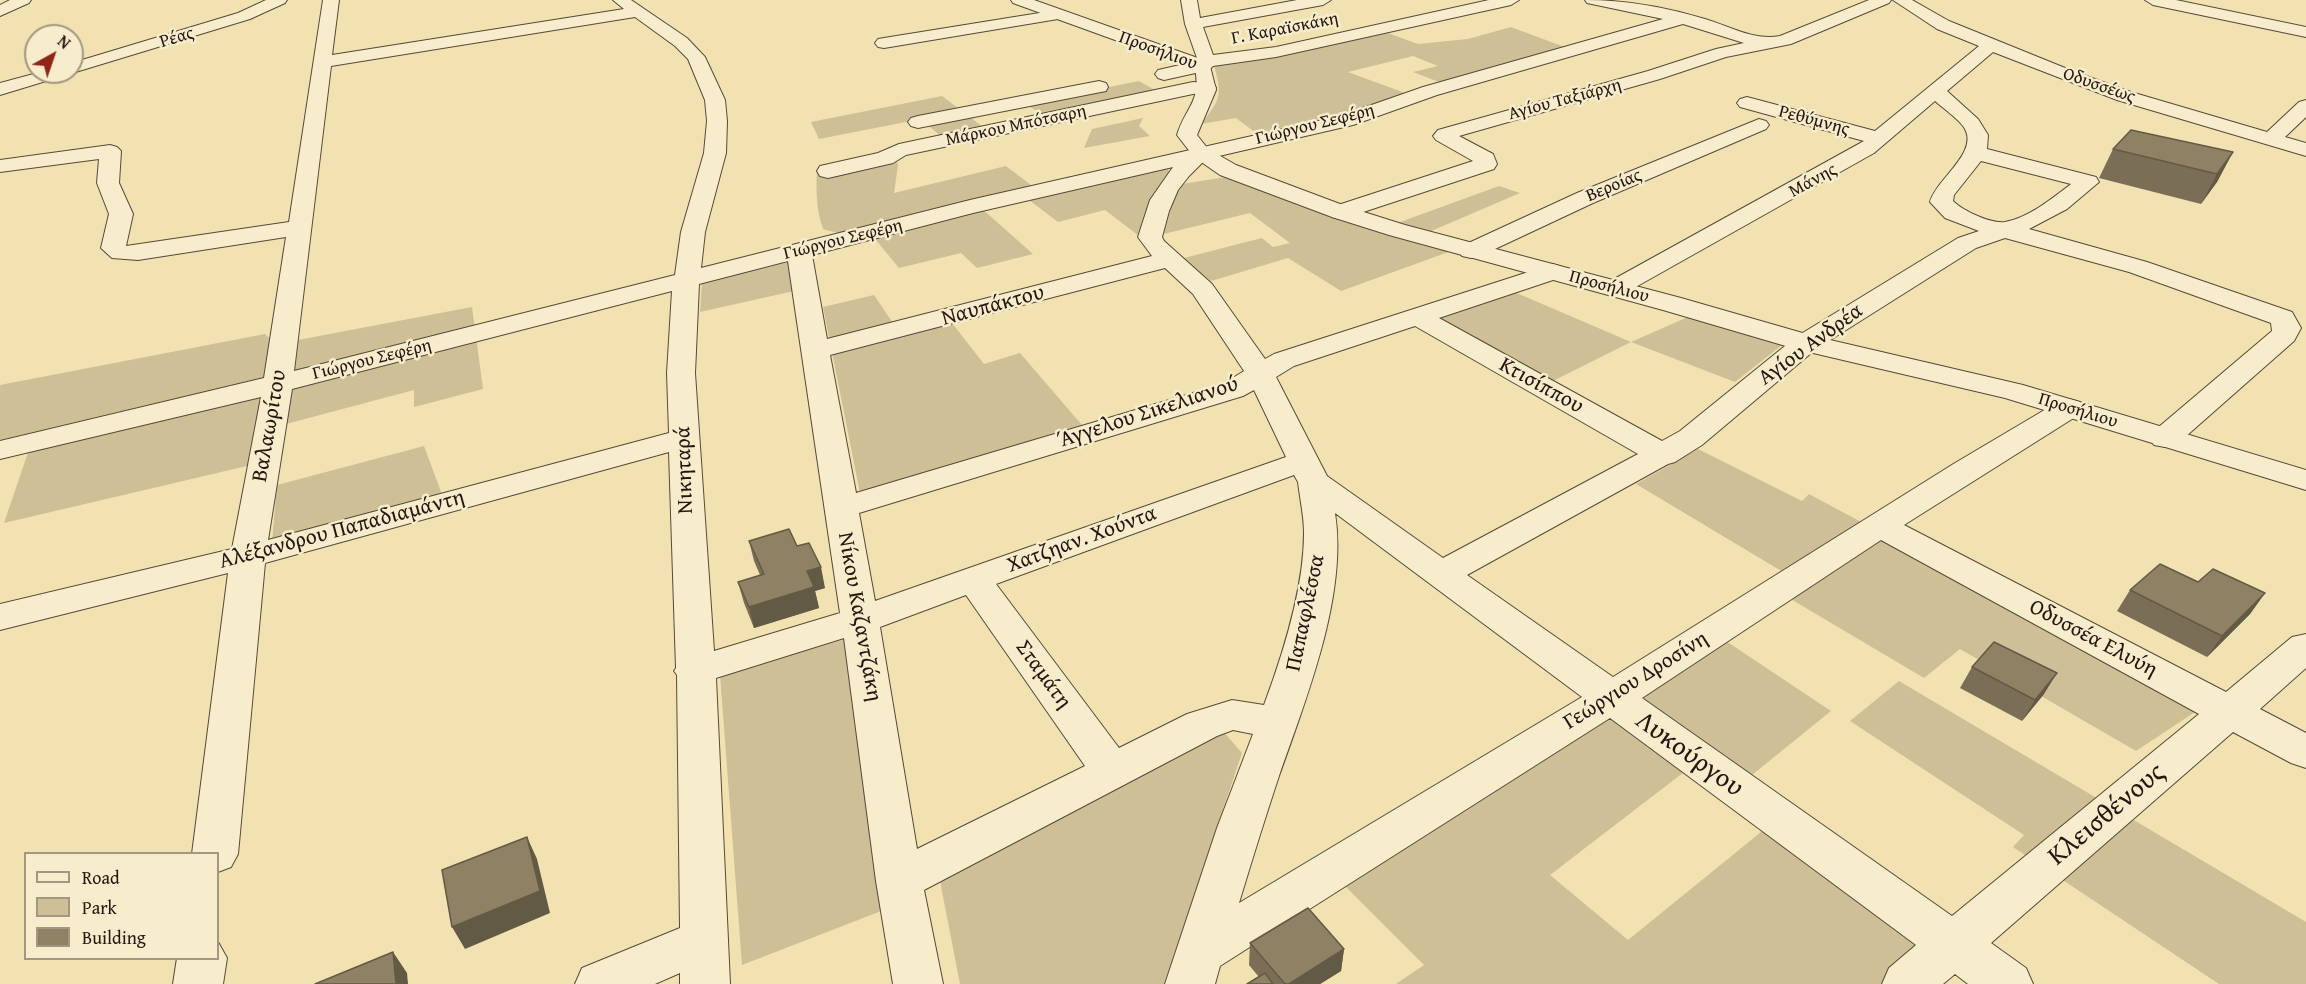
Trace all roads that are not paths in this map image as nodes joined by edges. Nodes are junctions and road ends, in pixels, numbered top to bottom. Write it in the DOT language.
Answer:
graph roads {
  1 [pos="23,0"];
  2 [pos="279,0"];
  3 [pos="331,0"];
  4 [pos="1019,0"];
  5 [pos="1189,0"];
  6 [pos="1323,0"];
  7 [pos="1511,0"];
  8 [pos="1593,0"];
  9 [pos="1883,0"];
  10 [pos="1901,0"];
  11 [pos="2153,0"];
  12 [pos="630,6"];
  13 [pos="1680,9"];
  14 [pos="0,11"];
  15 [pos="1058,15"];
  16 [pos="1193,24"];
  17 [pos="2306,32"];
  18 [pos="884,43"];
  19 [pos="1765,45"];
  20 [pos="1990,45"];
  21 [pos="322,62"];
  22 [pos="84,65"];
  23 [pos="1206,72"];
  24 [pos="1146,77"];
  25 [pos="24,82"];
  26 [pos="1112,84"];
  27 [pos="0,89"];
  28 [pos="1936,92"];
  29 [pos="1747,103"];
  30 [pos="2306,106"];
  31 [pos="918,122"];
  32 [pos="1759,124"];
  33 [pos="1880,139"];
  34 [pos="2272,139"];
  35 [pos="2306,150"];
  36 [pos="1201,153"];
  37 [pos="1976,153"];
  38 [pos="0,166"];
  39 [pos="828,171"];
  40 [pos="1340,212"];
  41 [pos="299,228"];
  42 [pos="2004,230"];
  43 [pos="1471,250"];
  44 [pos="799,251"];
  45 [pos="1170,259"];
  46 [pos="1553,272"];
  47 [pos="688,279"];
  48 [pos="1616,288"];
  49 [pos="1418,317"];
  50 [pos="1806,344"];
  51 [pos="814,351"];
  52 [pos="1260,373"];
  53 [pos="278,384"];
  54 [pos="2069,408"];
  55 [pos="684,438"];
  56 [pos="2165,438"];
  57 [pos="0,450"];
  58 [pos="1664,454"];
  59 [pos="1309,471"];
  60 [pos="2306,480"];
  61 [pos="841,508"];
  62 [pos="1880,526"];
  63 [pos="249,556"];
  64 [pos="1441,574"];
  65 [pos="973,579"];
  66 [pos="0,617"];
  67 [pos="860,620"];
  68 [pos="2306,647"];
  69 [pos="694,671"];
  70 [pos="1611,698"];
  71 [pos="2229,711"];
  72 [pos="1278,723"];
  73 [pos="2306,752"];
  74 [pos="1112,771"];
  75 [pos="215,852"];
  76 [pos="899,881"];
  77 [pos="1953,945"];
  78 [pos="202,960"];
  79 [pos="704,962"];
  80 [pos="1196,968"];
  81 [pos="198,984"];
  82 [pos="600,984"];
  83 [pos="918,984"];
  84 [pos="1907,984"];
  85 [pos="2008,984"];
  1 -- 14 [label="street"];
  2 -- 22 [label="street, Ρέας"];
  3 -- 21 [label="street, Βαλαωρίτου"];
  4 -- 15 [label="street, Προσήλιου"];
  5 -- 16 [label="street"];
  6 -- 16 [label="street"];
  7 -- 23 [label="street, Γ. Καραϊσκάκη"];
  8 -- 13 [label="street"];
  9 -- 19 [label="street, Αγίου Ταξιάρχη"];
  10 -- 20 [label="street, Οδυσσέως"];
  11 -- 17 [label="street"];
  12 -- 21 [label="street"];
  12 -- 47 [label="street, Νικηταρά"];
  13 -- 19 [label="street"];
  13 -- 36 [label="street, Γιώργου Σεφέρη"];
  15 -- 18 [label="street"];
  15 -- 23 [label="street, Προσήλιου"];
  16 -- 23 [label="street"];
  19 -- 40 [label="street, Αγίου Ταξιάρχη"];
  20 -- 28 [label="street, Μάνης"];
  20 -- 34 [label="street, Οδυσσέως"];
  21 -- 41 [label="street, Βαλαωρίτου"];
  23 -- 24 [label="street"];
  23 -- 36 [label="street, Προσήλιου"];
  23 -- 39 [label="street, Μάρκου Μπότσαρη"];
  25 -- 27 [label="street"];
  26 -- 31 [label="street"];
  28 -- 33 [label="street, Μάνης"];
  28 -- 37 [label="street"];
  29 -- 33 [label="street, Ρεθύμνης"];
  30 -- 34 [label="street"];
  32 -- 43 [label="street, Βεροίας"];
  33 -- 48 [label="street, Μάνης"];
  34 -- 35 [label="street, Οδυσσέως"];
  36 -- 40 [label="street, Προσήλιου"];
  36 -- 44 [label="street, Γιώργου Σεφέρη"];
  36 -- 45 [label="street, Παπαφλέσσα"];
  37 -- 42 [label="street"];
  37 -- 42 [label="street, Αγίου Ανδρέα"];
  38 -- 41 [label="street"];
  40 -- 43 [label="street, Προσήλιου"];
  41 -- 53 [label="street, Βαλαωρίτου"];
  42 -- 50 [label="street, Αγίου Ανδρέα"];
  42 -- 56 [label="street"];
  43 -- 46 [label="street, Προσήλιου"];
  44 -- 47 [label="street, Γιώργου Σεφέρη"];
  44 -- 51 [label="street, Νίκου Καζαντζάκη"];
  45 -- 51 [label="street, Ναυπάκτου"];
  45 -- 52 [label="street, Παπαφλέσσα"];
  46 -- 48 [label="street, Προσήλιου"];
  46 -- 49 [label="street, Άγγελου Σικελιανού"];
  47 -- 53 [label="street, Γιώργου Σεφέρη"];
  47 -- 55 [label="street, Νικηταρά"];
  48 -- 50 [label="street, Προσήλιου"];
  49 -- 52 [label="street, Άγγελου Σικελιανού"];
  49 -- 58 [label="street, Κτισίππου"];
  50 -- 54 [label="street, Προσήλιου"];
  50 -- 58 [label="street, Αγίου Ανδρέα"];
  51 -- 61 [label="street, Νίκου Καζαντζάκη"];
  52 -- 59 [label="street, Παπαφλέσσα"];
  52 -- 61 [label="street, Άγγελου Σικελιανού"];
  53 -- 57 [label="street, Γιώργου Σεφέρη"];
  53 -- 63 [label="street, Βαλαωρίτου"];
  54 -- 56 [label="street, Προσήλιου"];
  54 -- 62 [label="street, Γεώργιου Δροσίνη"];
  55 -- 63 [label="street, Αλέξανδρου Παπαδιαμάντη"];
  55 -- 69 [label="street, Νικηταρά"];
  56 -- 60 [label="street, Προσήλιου"];
  58 -- 64 [label="street, Αγίου Ανδρέα"];
  59 -- 64 [label="street, Λυκούργου"];
  59 -- 65 [label="street, Χατζηαν. Χούντα"];
  59 -- 72 [label="street, Παπαφλέσσα"];
  61 -- 67 [label="street, Νίκου Καζαντζάκη"];
  62 -- 70 [label="street, Γεώργιου Δροσίνη"];
  62 -- 71 [label="street, Οδυσσέα Ελυύη"];
  63 -- 66 [label="street, Αλέξανδρου Παπαδιαμάντη"];
  63 -- 75 [label="street, Βαλαωρίτου"];
  64 -- 70 [label="street, Λυκούργου"];
  65 -- 67 [label="street, Χατζηαν. Χούντα"];
  65 -- 74 [label="street, Σταμάτη"];
  67 -- 69 [label="street, Χατζηαν. Χούντα"];
  67 -- 76 [label="street, Νίκου Καζαντζάκη"];
  68 -- 71 [label="street, Κλεισθένους"];
  69 -- 79 [label="street, Νικηταρά"];
  70 -- 77 [label="street, Λυκούργου"];
  70 -- 80 [label="street, Γεώργιου Δροσίνη"];
  71 -- 73 [label="street, Οδυσσέα Ελυύη"];
  71 -- 77 [label="street, Κλεισθένους"];
  72 -- 74 [label="street"];
  72 -- 80 [label="street, Παπαφλέσσα"];
  74 -- 76 [label="street"];
  76 -- 83 [label="street, Νίκου Καζαντζάκη"];
  77 -- 84 [label="street, Κλεισθένους"];
  77 -- 85 [label="street, Λυκούργου"];
  78 -- 81 [label="street"];
  79 -- 82 [label="street"];
}
